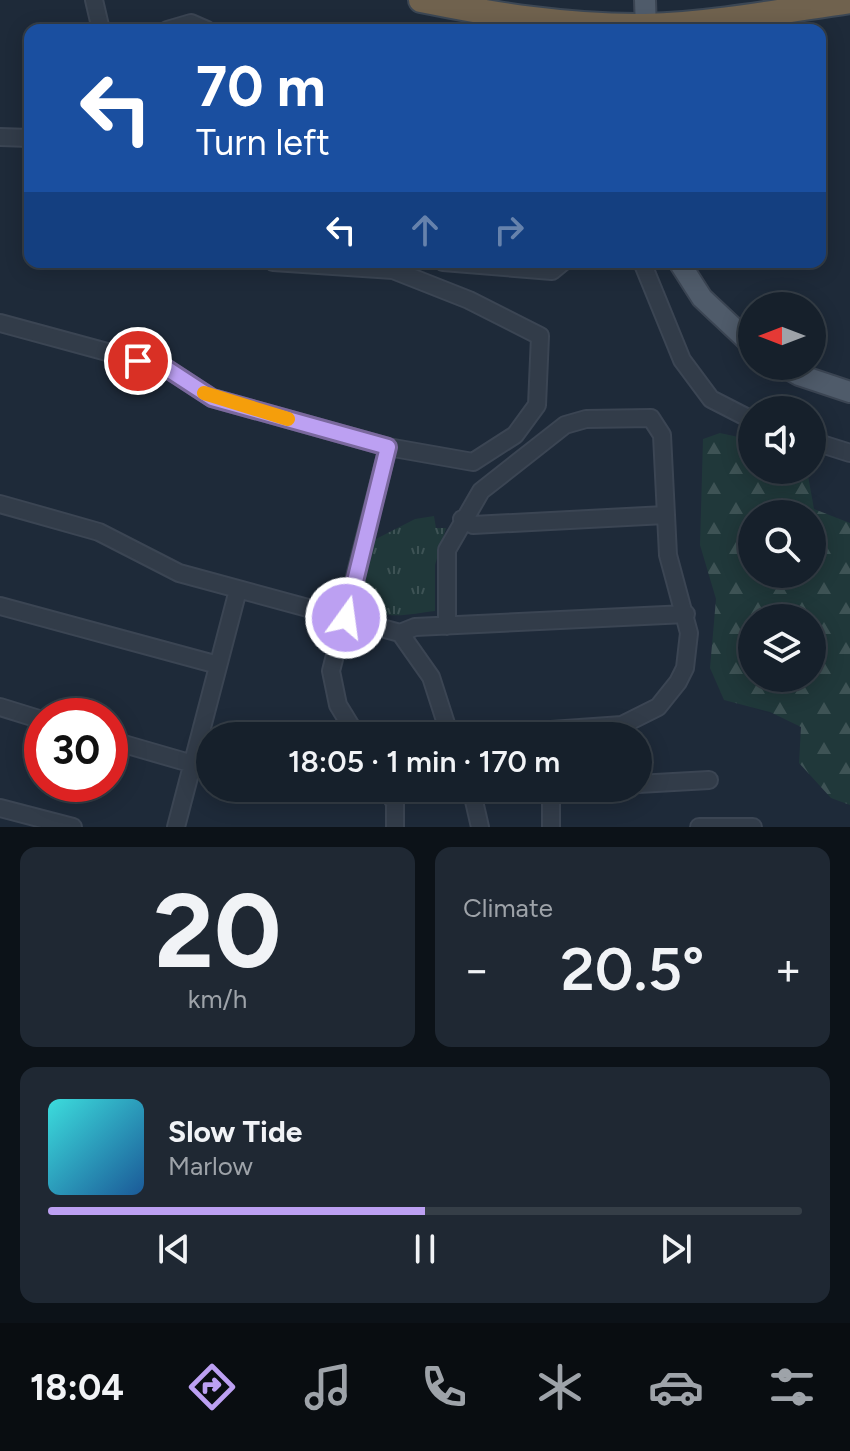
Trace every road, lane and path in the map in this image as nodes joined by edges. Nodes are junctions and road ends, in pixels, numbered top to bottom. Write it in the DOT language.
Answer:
graph roads {
  1 [pos="421,0"];
  2 [pos="645,0"];
  3 [pos="94,1"];
  4 [pos="850,1"];
  5 [pos="100,24"];
  6 [pos="580,24"];
  7 [pos="646,24"];
  8 [pos="680,24"];
  9 [pos="0,137"];
  10 [pos="24,138"];
  11 [pos="393,268"];
  12 [pos="516,268"];
  13 [pos="556,268"];
  14 [pos="644,268"];
  15 [pos="683,268"];
  16 [pos="0,323"];
  17 [pos="738,332"];
  18 [pos="814,380"];
  19 [pos="850,392"];
  20 [pos="738,413"];
  21 [pos="826,445"];
  22 [pos="388,447"];
  23 [pos="850,453"];
  24 [pos="0,504"];
  25 [pos="665,515"];
  26 [pos="462,519"];
  27 [pos="238,590"];
  28 [pos="0,606"];
  29 [pos="686,614"];
  30 [pos="346,618"];
  31 [pos="447,626"];
  32 [pos="400,633"];
  33 [pos="218,665"];
  34 [pos="0,707"];
  35 [pos="24,714"];
  36 [pos="348,722"];
  37 [pos="445,722"];
  38 [pos="629,722"];
  39 [pos="128,745"];
  40 [pos="193,764"];
  41 [pos="709,780"];
  42 [pos="652,783"];
  43 [pos="394,802"];
  44 [pos="474,802"];
  45 [pos="551,802"];
  46 [pos="0,808"];
  47 [pos="73,827"];
  48 [pos="176,827"];
  49 [pos="395,827"];
  50 [pos="480,827"];
  51 [pos="551,827"];
  52 [pos="699,827"];
  53 [pos="753,827"];
  1 -- 6 [label="highway"];
  2 -- 7 [label="main road"];
  3 -- 5 [label="street"];
  4 -- 8 [label="highway"];
  9 -- 10 [label="street"];
  11 -- 22 [label="street"];
  12 -- 13 [label="street"];
  14 -- 20 [label="street"];
  15 -- 17 [label="main road"];
  16 -- 22 [label="street"];
  18 -- 19 [label="main road"];
  21 -- 23 [label="street"];
  22 -- 30 [label="street"];
  24 -- 27 [label="street"];
  25 -- 26 [label="street"];
  25 -- 26 [label="street"];
  25 -- 29 [label="street"];
  26 -- 31 [label="street"];
  27 -- 30 [label="street"];
  27 -- 33 [label="street"];
  28 -- 33 [label="street"];
  29 -- 31 [label="street"];
  29 -- 38 [label="street"];
  30 -- 32 [label="street"];
  30 -- 36 [label="street"];
  31 -- 32 [label="street"];
  32 -- 37 [label="street"];
  33 -- 40 [label="street"];
  34 -- 35 [label="street"];
  39 -- 40 [label="street"];
  40 -- 48 [label="street"];
  41 -- 42 [label="street"];
  43 -- 49 [label="street"];
  44 -- 50 [label="street"];
  45 -- 51 [label="street"];
  46 -- 47 [label="street"];
  52 -- 53 [label="street"];
}
